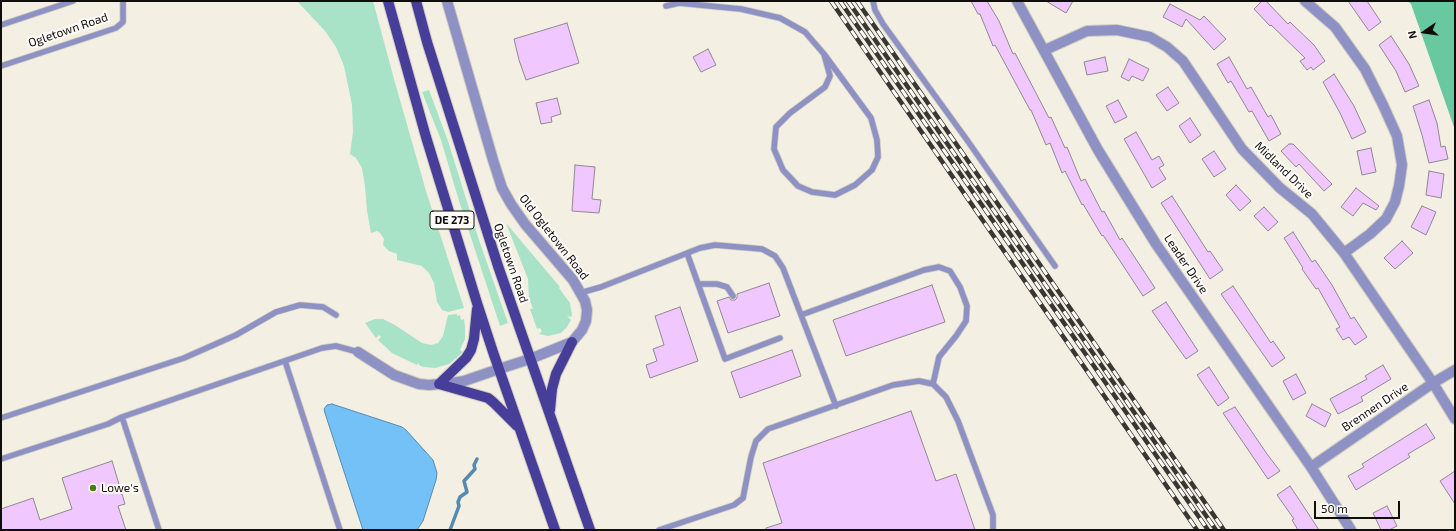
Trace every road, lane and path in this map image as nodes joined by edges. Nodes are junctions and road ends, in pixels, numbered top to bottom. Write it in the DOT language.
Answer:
graph roads {
  1 [pos="73,1"];
  2 [pos="123,1"];
  3 [pos="388,1"];
  4 [pos="416,1"];
  5 [pos="446,1"];
  6 [pos="873,1"];
  7 [pos="1017,1"];
  8 [pos="1305,1"];
  9 [pos="666,6"];
  10 [pos="1,25"];
  11 [pos="1045,50"];
  12 [pos="824,54"];
  13 [pos="1,66"];
  14 [pos="688,253"];
  15 [pos="1344,253"];
  16 [pos="1054,266"];
  17 [pos="698,284"];
  18 [pos="580,293"];
  19 [pos="733,296"];
  20 [pos="477,303"];
  21 [pos="336,315"];
  22 [pos="801,315"];
  23 [pos="780,338"];
  24 [pos="572,342"];
  25 [pos="358,352"];
  26 [pos="530,359"];
  27 [pos="285,361"];
  28 [pos="499,369"];
  29 [pos="1455,370"];
  30 [pos="1433,383"];
  31 [pos="439,384"];
  32 [pos="933,384"];
  33 [pos="836,406"];
  34 [pos="549,414"];
  35 [pos="122,417"];
  36 [pos="1,418"];
  37 [pos="1455,420"];
  38 [pos="520,429"];
  39 [pos="1,460"];
  40 [pos="1310,467"];
  41 [pos="159,530"];
  42 [pos="340,530"];
  43 [pos="556,530"];
  44 [pos="590,530"];
  45 [pos="659,530"];
  46 [pos="993,530"];
  47 [pos="1351,530"];
  1 -- 10 [label="lane"];
  2 -- 13 [label="lane, Ogletown Road"];
  3 -- 20 [label="main road, DE 273"];
  4 -- 26 [label="main road, Ogletown Road / DE 273"];
  5 -- 18 [label="street, Old Ogletown Road"];
  6 -- 16 [label="lane"];
  7 -- 11 [label="street, Leader Drive"];
  8 -- 15 [label="street"];
  9 -- 12 [label="lane"];
  11 -- 15 [label="street, Midland Drive"];
  11 -- 40 [label="street, Leader Drive"];
  12 -- 12 [label="lane"];
  14 -- 17 [label="lane"];
  14 -- 18 [label="lane"];
  14 -- 22 [label="lane"];
  15 -- 30 [label="street, Midland Drive"];
  17 -- 19 [label="lane"];
  17 -- 23 [label="lane"];
  18 -- 24 [label="street, Old Ogletown Road"];
  20 -- 28 [label="main road, DE 273"];
  20 -- 31 [label="main road"];
  21 -- 36 [label="lane"];
  22 -- 32 [label="lane"];
  22 -- 33 [label="lane"];
  24 -- 26 [label="street"];
  24 -- 34 [label="main road"];
  25 -- 27 [label="lane"];
  25 -- 31 [label="street"];
  26 -- 28 [label="street"];
  26 -- 34 [label="main road, Ogletown Road / DE 273"];
  27 -- 35 [label="lane"];
  27 -- 42 [label="lane"];
  28 -- 31 [label="street"];
  28 -- 38 [label="main road, DE 273"];
  29 -- 30 [label="street, Brennen Drive"];
  30 -- 37 [label="street, Midland Drive"];
  30 -- 40 [label="street, Brennen Drive"];
  31 -- 38 [label="main road"];
  32 -- 33 [label="lane"];
  32 -- 46 [label="lane"];
  33 -- 45 [label="lane"];
  34 -- 44 [label="main road, Ogletown Road / DE 273"];
  35 -- 39 [label="lane"];
  35 -- 41 [label="lane"];
  38 -- 43 [label="main road, DE 273"];
  40 -- 47 [label="street, Leader Drive"];
}
